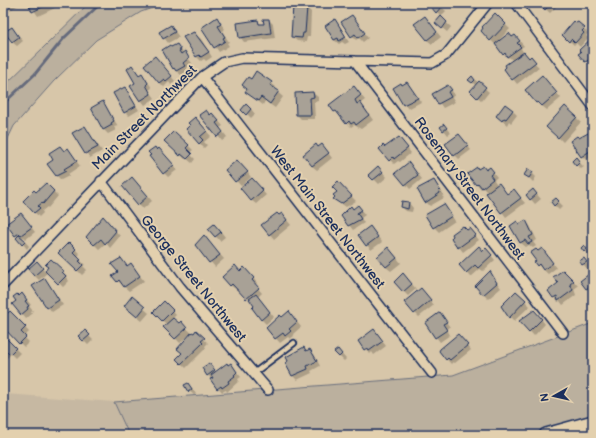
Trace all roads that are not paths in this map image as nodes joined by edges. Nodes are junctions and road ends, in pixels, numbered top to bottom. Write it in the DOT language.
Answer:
graph roads {
  1 [pos="488,3"];
  2 [pos="516,3"];
  3 [pos="356,61"];
  4 [pos="202,77"];
  5 [pos="593,106"];
  6 [pos="101,181"];
  7 [pos="3,285"];
  8 [pos="563,333"];
  9 [pos="294,343"];
  10 [pos="254,373"];
  11 [pos="432,373"];
  12 [pos="268,390"];
  13 [pos="593,422"];
  14 [pos="546,435"];
  1 -- 3 [label="street, Main Street Northwest"];
  2 -- 5 [label="street"];
  3 -- 4 [label="street, Main Street Northwest"];
  3 -- 8 [label="street, Rosemary Street Northwest"];
  4 -- 6 [label="street, Main Street Northwest"];
  4 -- 11 [label="street, West Main Street Northwest"];
  6 -- 7 [label="street, Main Street Northwest"];
  6 -- 10 [label="street, George Street Northwest"];
  9 -- 10 [label="lane"];
  10 -- 12 [label="street, George Street Northwest"];
  13 -- 14 [label="main road"];
}
